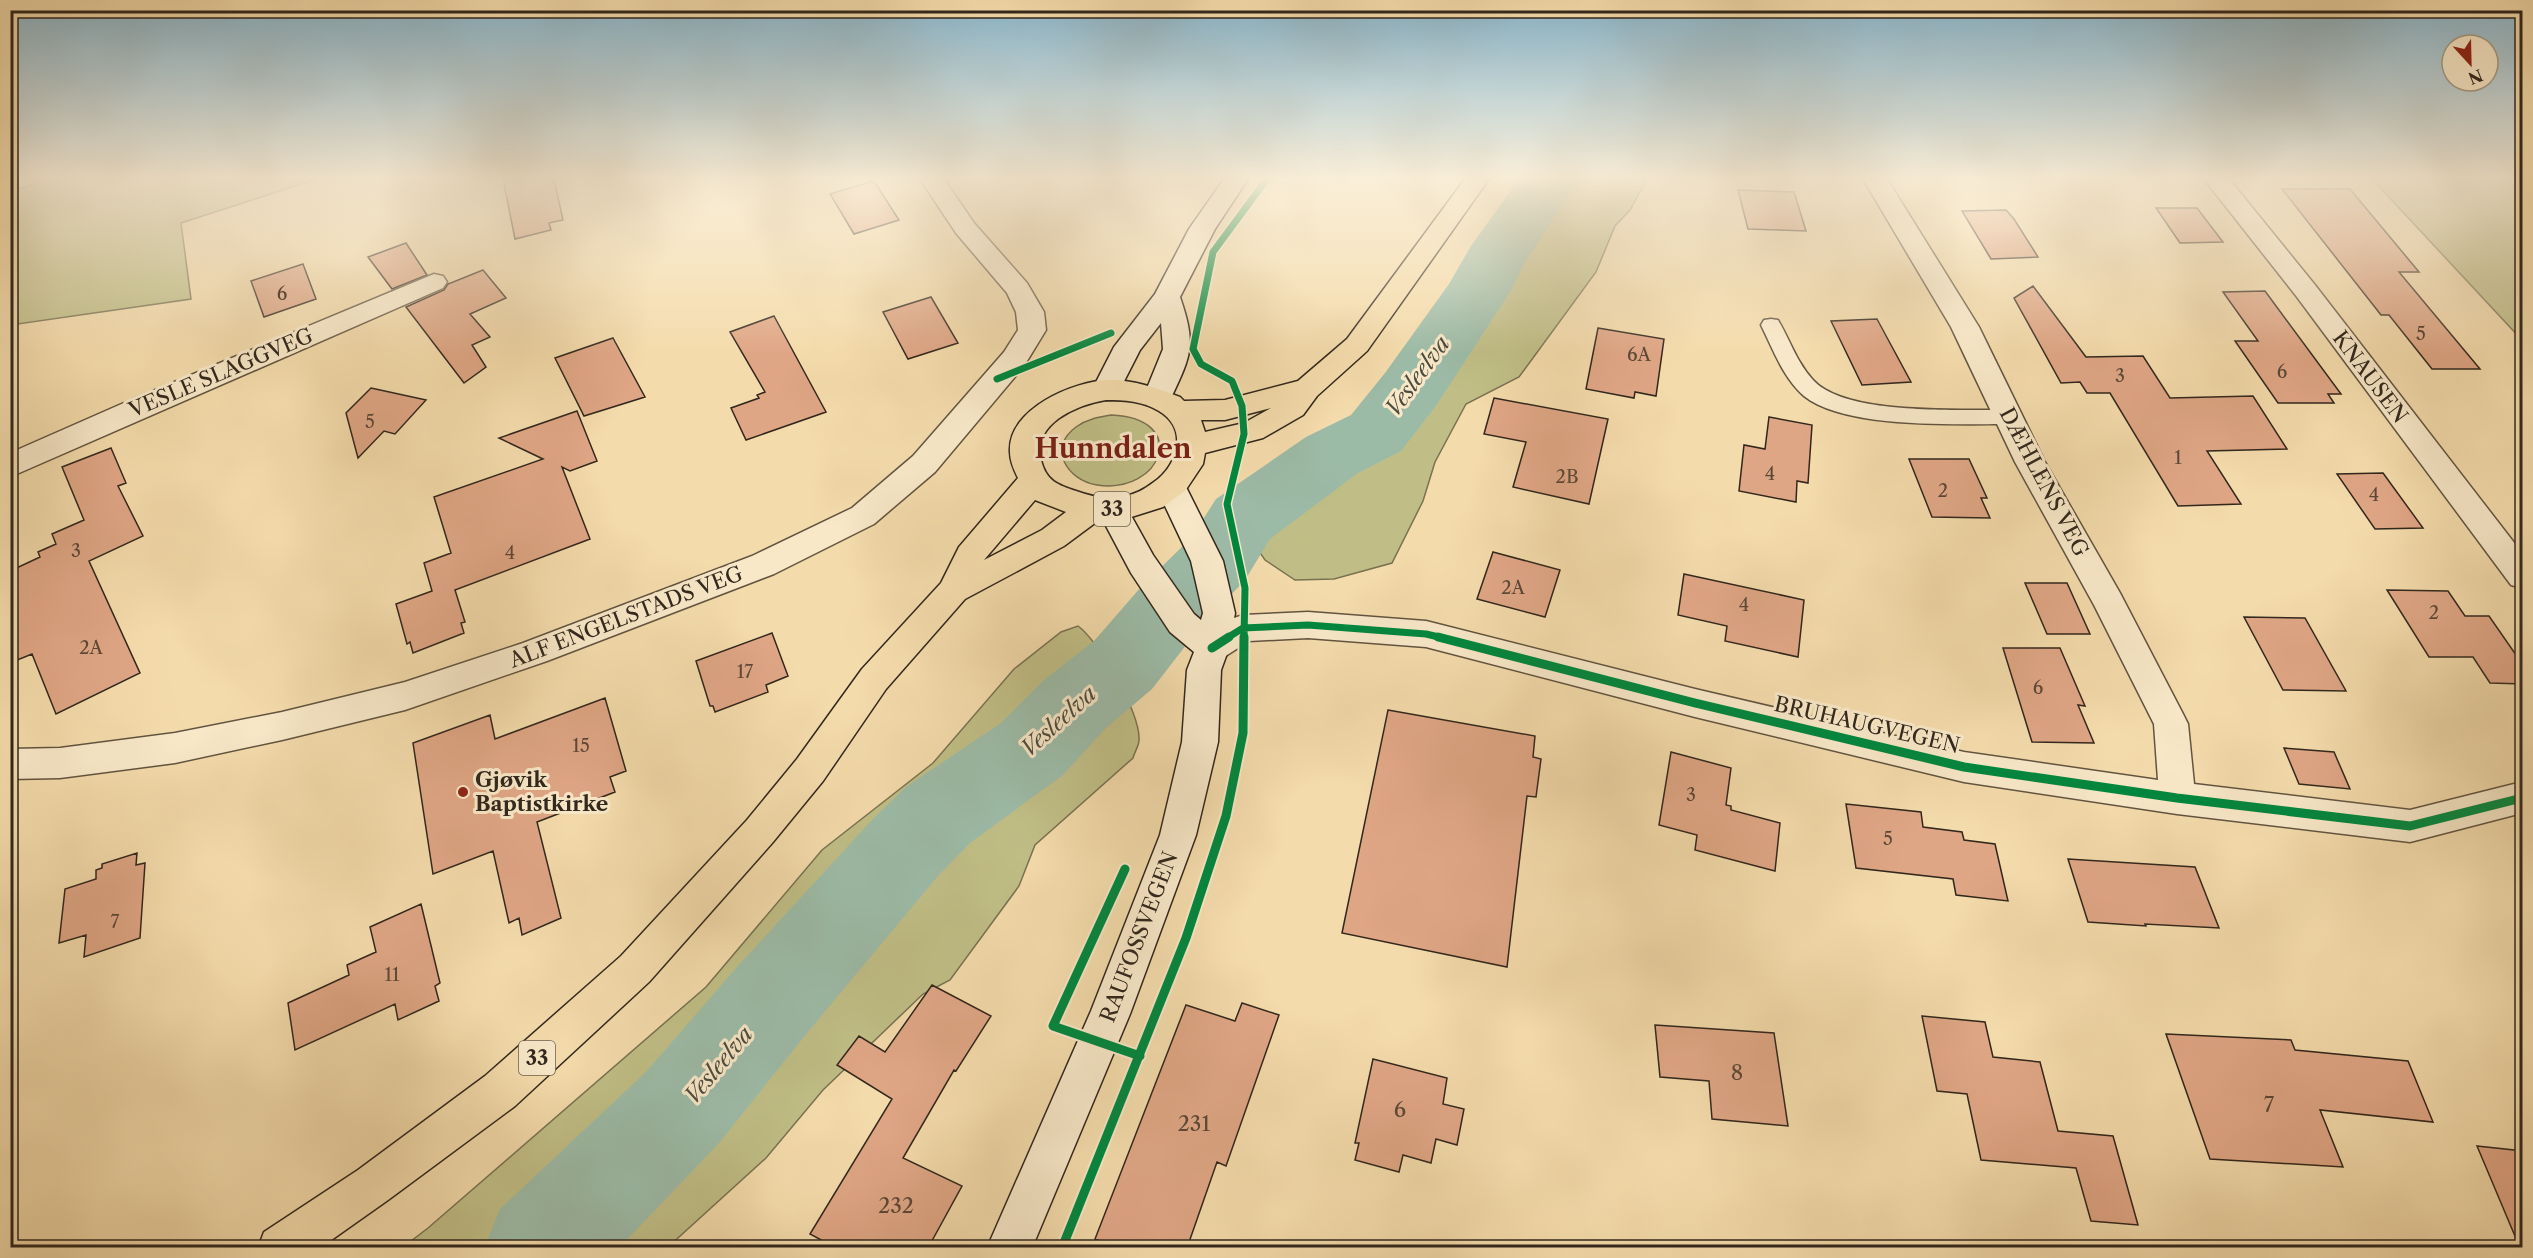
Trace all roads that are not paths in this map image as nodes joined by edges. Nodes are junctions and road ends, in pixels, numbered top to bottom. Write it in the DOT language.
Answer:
graph roads {
  1 [pos="973,238"];
  2 [pos="1198,238"];
  3 [pos="1435,238"];
  4 [pos="1911,238"];
  5 [pos="2263,238"];
  6 [pos="434,282"];
  7 [pos="1167,297"];
  8 [pos="1771,325"];
  9 [pos="1307,389"];
  10 [pos="1106,390"];
  11 [pos="1167,404"];
  12 [pos="2008,417"];
  13 [pos="1195,445"];
  14 [pos="10,466"];
  15 [pos="1034,480"];
  16 [pos="1171,487"];
  17 [pos="1102,509"];
  18 [pos="2523,576"];
  19 [pos="954,590"];
  20 [pos="1212,648"];
  21 [pos="10,764"];
  22 [pos="2176,798"];
  23 [pos="2523,798"];
  24 [pos="280,1248"];
  25 [pos="1009,1248"];
  1 -- 21 [label="street, ALF ENGELSTADS VEG"];
  2 -- 7 [label="street"];
  3 -- 9 [label="main road"];
  4 -- 12 [label="street, DÆHLENS VEG"];
  5 -- 18 [label="street, KNAUSEN"];
  6 -- 14 [label="street, VESLE SLAGGVEG"];
  7 -- 10 [label="street"];
  7 -- 11 [label="street"];
  8 -- 12 [label="lane"];
  9 -- 11 [label="main road"];
  9 -- 13 [label="main road"];
  10 -- 11 [label="main road"];
  10 -- 15 [label="main road"];
  11 -- 13 [label="main road"];
  12 -- 22 [label="street, DÆHLENS VEG"];
  13 -- 16 [label="main road, 33"];
  15 -- 17 [label="main road, 33"];
  15 -- 19 [label="main road, 33"];
  16 -- 17 [label="main road, 33"];
  16 -- 20 [label="street, RAUFOSSVEGEN"];
  17 -- 19 [label="main road, 33"];
  17 -- 20 [label="street"];
  19 -- 24 [label="main road, 33"];
  20 -- 22 [label="street, BRUHAUGVEGEN"];
  20 -- 25 [label="street, RAUFOSSVEGEN"];
  22 -- 23 [label="street, BRUHAUGVEGEN"];
}
